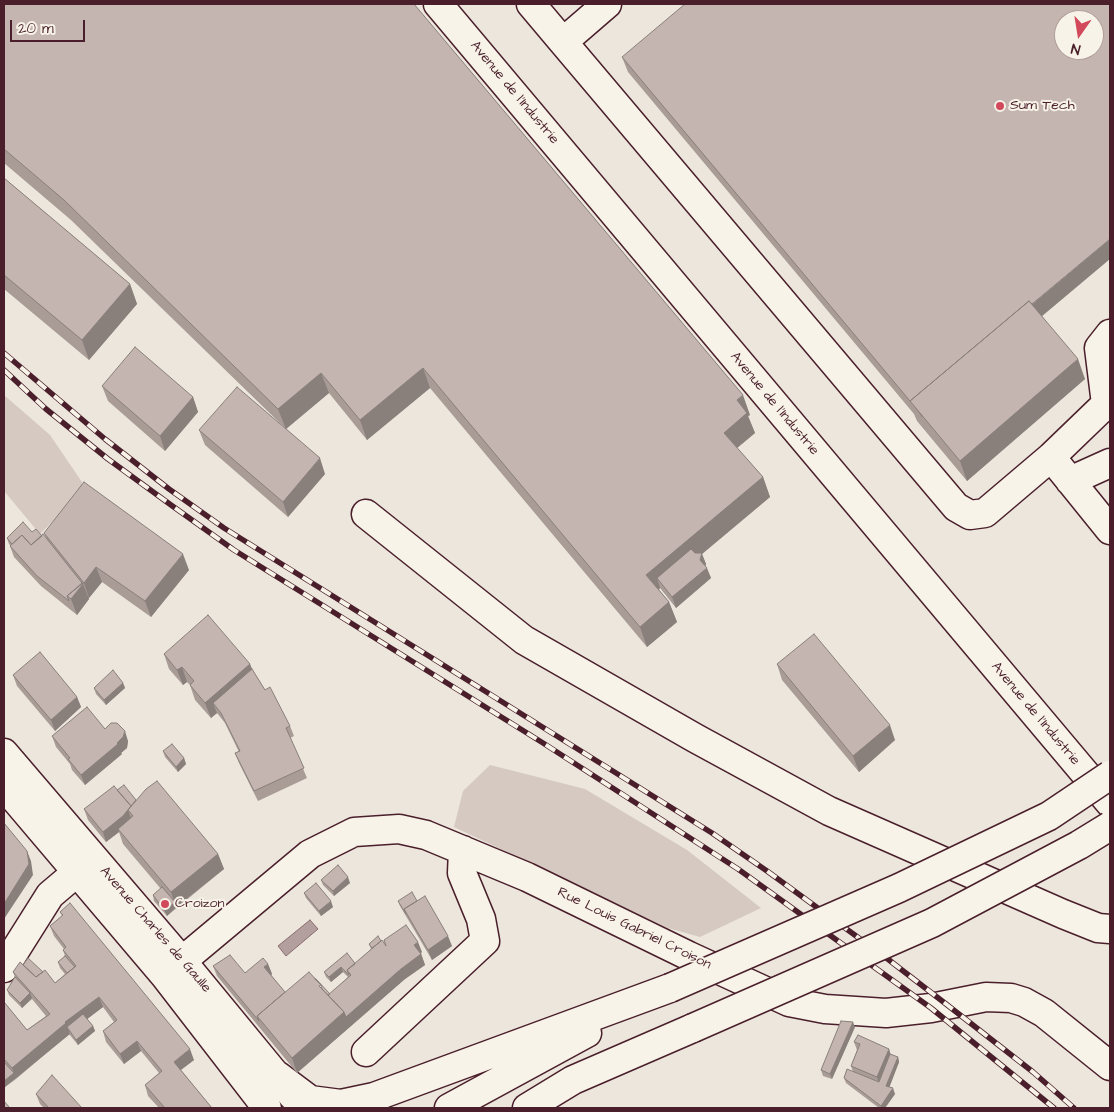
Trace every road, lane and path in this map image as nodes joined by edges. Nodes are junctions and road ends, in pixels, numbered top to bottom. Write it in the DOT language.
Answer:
graph roads {
  1 [pos="438,4"];
  2 [pos="531,4"];
  3 [pos="607,4"];
  4 [pos="563,42"];
  5 [pos="1110,334"];
  6 [pos="1108,406"];
  7 [pos="1051,457"];
  8 [pos="1110,463"];
  9 [pos="1070,480"];
  10 [pos="1101,502"];
  11 [pos="366,514"];
  12 [pos="1110,530"];
  13 [pos="4,754"];
  14 [pos="1110,775"];
  15 [pos="4,786"];
  16 [pos="1110,803"];
  17 [pos="1110,826"];
  18 [pos="463,850"];
  19 [pos="76,874"];
  20 [pos="1110,929"];
  21 [pos="182,961"];
  22 [pos="4,968"];
  23 [pos="670,988"];
  24 [pos="366,1052"];
  25 [pos="1110,1066"];
  26 [pos="278,1076"];
  27 [pos="267,1108"];
  28 [pos="303,1108"];
  29 [pos="450,1108"];
  30 [pos="527,1108"];
  1 -- 16 [label="main road, Avenue de l'Industrie"];
  2 -- 4 [label="main road"];
  3 -- 4 [label="main road"];
  4 -- 7 [label="main road"];
  5 -- 6 [label="main road"];
  6 -- 7 [label="main road"];
  7 -- 9 [label="main road"];
  8 -- 9 [label="main road"];
  9 -- 10 [label="main road"];
  10 -- 12 [label="main road"];
  11 -- 20 [label="main road"];
  13 -- 21 [label="main road, Avenue Charles de Gaulle"];
  14 -- 23 [label="main road, bridge"];
  15 -- 19 [label="main road, Avenue Charles de Gaulle"];
  17 -- 30 [label="main road, bridge"];
  18 -- 21 [label="main road, Rue Louis Gabriel Croison"];
  18 -- 24 [label="main road"];
  18 -- 25 [label="main road, Rue Louis Gabriel Croison"];
  19 -- 22 [label="main road"];
  19 -- 27 [label="main road, Avenue Charles de Gaulle"];
  21 -- 26 [label="main road, Avenue Charles de Gaulle"];
  23 -- 26 [label="main road"];
  23 -- 29 [label="main road"];
  26 -- 28 [label="main road, Avenue Charles de Gaulle"];
}
